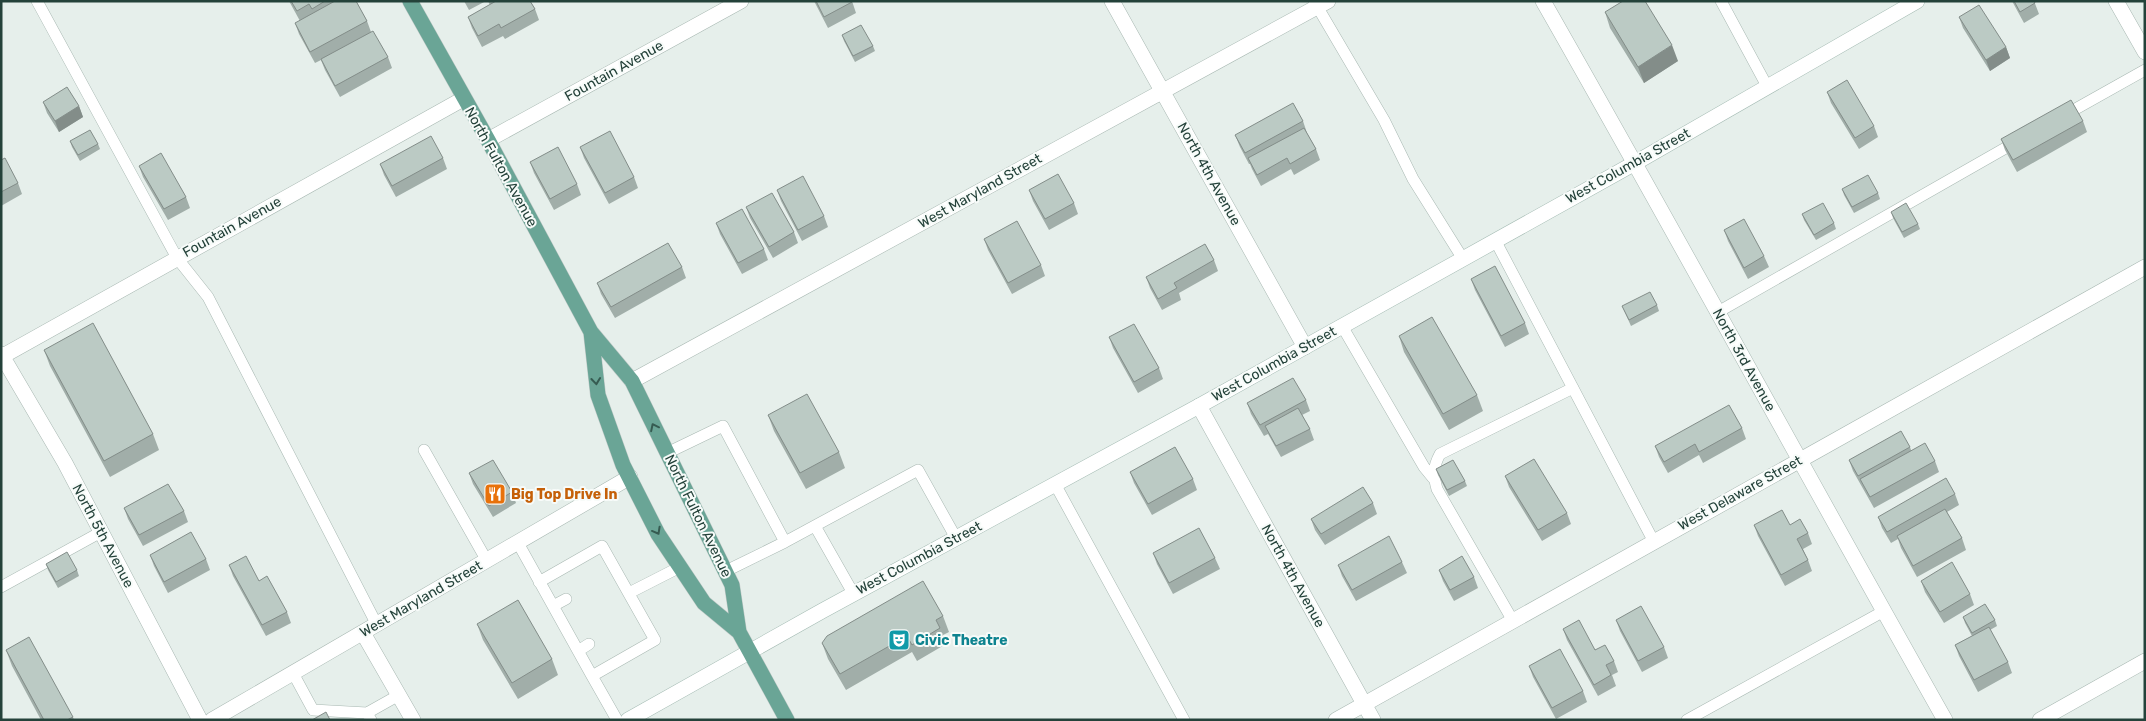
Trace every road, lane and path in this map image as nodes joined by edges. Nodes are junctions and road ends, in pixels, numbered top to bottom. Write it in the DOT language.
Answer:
graph roads {
  1 [pos="37,1"];
  2 [pos="410,1"];
  3 [pos="741,1"];
  4 [pos="1112,1"];
  5 [pos="1543,1"];
  6 [pos="1721,1"];
  7 [pos="1917,1"];
  8 [pos="2116,1"];
  9 [pos="1320,3"];
  10 [pos="2145,52"];
  11 [pos="2145,70"];
  12 [pos="1768,88"];
  13 [pos="1162,91"];
  14 [pos="463,99"];
  15 [pos="2051,123"];
  16 [pos="2025,138"];
  17 [pos="488,140"];
  18 [pos="1635,163"];
  19 [pos="1495,240"];
  20 [pos="177,258"];
  21 [pos="1463,259"];
  22 [pos="2145,267"];
  23 [pos="1718,312"];
  24 [pos="1342,326"];
  25 [pos="591,332"];
  26 [pos="1305,347"];
  27 [pos="2,356"];
  28 [pos="632,381"];
  29 [pos="1572,388"];
  30 [pos="1199,406"];
  31 [pos="424,450"];
  32 [pos="667,453"];
  33 [pos="1799,460"];
  34 [pos="630,478"];
  35 [pos="1433,478"];
  36 [pos="1055,484"];
  37 [pos="815,526"];
  38 [pos="101,532"];
  39 [pos="956,538"];
  40 [pos="785,542"];
  41 [pos="1654,542"];
  42 [pos="518,543"];
  43 [pos="487,561"];
  44 [pos="680,566"];
  45 [pos="726,571"];
  46 [pos="539,582"];
  47 [pos="1,587"];
  48 [pos="853,593"];
  49 [pos="629,594"];
  50 [pos="566,599"];
  51 [pos="553,606"];
  52 [pos="1884,611"];
  53 [pos="1513,621"];
  54 [pos="377,625"];
  55 [pos="739,632"];
  56 [pos="364,633"];
  57 [pos="589,644"];
  58 [pos="578,651"];
  59 [pos="749,652"];
  60 [pos="2145,661"];
  61 [pos="293,673"];
  62 [pos="592,676"];
  63 [pos="399,695"];
  64 [pos="1365,704"];
  65 [pos="369,716"];
  66 [pos="200,720"];
  67 [pos="212,720"];
  68 [pos="413,720"];
  69 [pos="617,720"];
  70 [pos="628,720"];
  71 [pos="787,720"];
  72 [pos="1184,720"];
  73 [pos="1336,720"];
  74 [pos="1373,720"];
  75 [pos="1687,720"];
  76 [pos="1945,720"];
  77 [pos="2040,720"];
  1 -- 20 [label="lane"];
  2 -- 14 [label="main road, North Fulton Avenue"];
  3 -- 17 [label="street, Fountain Avenue"];
  4 -- 13 [label="street, North 4th Avenue"];
  5 -- 18 [label="street, North 3rd Avenue"];
  6 -- 12 [label="lane"];
  7 -- 12 [label="street, West Columbia Street"];
  8 -- 10 [label="street"];
  9 -- 13 [label="street, West Maryland Street"];
  9 -- 21 [label="lane"];
  11 -- 15 [label="lane"];
  12 -- 18 [label="street, West Columbia Street"];
  13 -- 26 [label="street, North 4th Avenue"];
  13 -- 28 [label="street, West Maryland Street"];
  14 -- 17 [label="main road, North Fulton Avenue"];
  14 -- 20 [label="street, Fountain Avenue"];
  16 -- 23 [label="lane"];
  17 -- 25 [label="main road, North Fulton Avenue"];
  18 -- 19 [label="street, West Columbia Street"];
  18 -- 23 [label="street, North 3rd Avenue"];
  19 -- 21 [label="street, West Columbia Street"];
  19 -- 29 [label="lane"];
  20 -- 27 [label="street, Fountain Avenue"];
  20 -- 54 [label="lane"];
  21 -- 24 [label="street, West Columbia Street"];
  22 -- 33 [label="street, West Delaware Street"];
  23 -- 33 [label="street, North 3rd Avenue"];
  24 -- 26 [label="street, West Columbia Street"];
  24 -- 35 [label="lane"];
  25 -- 28 [label="main road, North Fulton Avenue"];
  25 -- 34 [label="main road, North Fulton Avenue, one-way"];
  26 -- 30 [label="street, West Columbia Street"];
  27 -- 38 [label="street, North 5th Avenue"];
  32 -- 28 [label="main road, North Fulton Avenue, one-way"];
  29 -- 35 [label="lane"];
  29 -- 41 [label="lane"];
  30 -- 36 [label="street, West Columbia Street"];
  30 -- 64 [label="street, North 4th Avenue"];
  31 -- 43 [label="lane"];
  32 -- 40 [label="lane"];
  32 -- 45 [label="main road, North Fulton Avenue"];
  33 -- 41 [label="street, West Delaware Street"];
  33 -- 52 [label="street, North 3rd Avenue"];
  34 -- 42 [label="street, West Maryland Street"];
  34 -- 44 [label="main road, North Fulton Avenue, one-way"];
  35 -- 53 [label="lane"];
  36 -- 39 [label="street, West Columbia Street"];
  36 -- 72 [label="lane"];
  37 -- 39 [label="lane"];
  37 -- 40 [label="lane"];
  37 -- 48 [label="lane"];
  38 -- 47 [label="lane"];
  38 -- 66 [label="street, North 5th Avenue"];
  39 -- 48 [label="street, West Columbia Street"];
  40 -- 45 [label="lane"];
  41 -- 53 [label="street, West Delaware Street"];
  42 -- 43 [label="street, West Maryland Street"];
  42 -- 46 [label="lane"];
  43 -- 54 [label="street, West Maryland Street"];
  44 -- 49 [label="lane"];
  44 -- 55 [label="main road, North Fulton Avenue"];
  45 -- 55 [label="main road, North Fulton Avenue"];
  46 -- 49 [label="lane"];
  46 -- 51 [label="lane"];
  48 -- 59 [label="street, West Columbia Street"];
  49 -- 62 [label="lane"];
  50 -- 51 [label="lane"];
  51 -- 58 [label="lane"];
  52 -- 75 [label="lane"];
  52 -- 76 [label="street, North 3rd Avenue"];
  53 -- 64 [label="street, West Delaware Street"];
  54 -- 56 [label="street, West Maryland Street"];
  55 -- 59 [label="main road, North Fulton Avenue"];
  56 -- 61 [label="street, West Maryland Street"];
  56 -- 63 [label="street"];
  57 -- 58 [label="lane"];
  58 -- 62 [label="lane"];
  59 -- 70 [label="street, West Columbia Street"];
  59 -- 71 [label="main road, North Fulton Avenue"];
  60 -- 77 [label="street"];
  61 -- 65 [label="lane"];
  61 -- 67 [label="street, West Maryland Street"];
  62 -- 69 [label="lane"];
  63 -- 65 [label="lane"];
  63 -- 68 [label="street"];
  64 -- 73 [label="street, West Delaware Street"];
  64 -- 74 [label="street, North 4th Avenue"];
}
